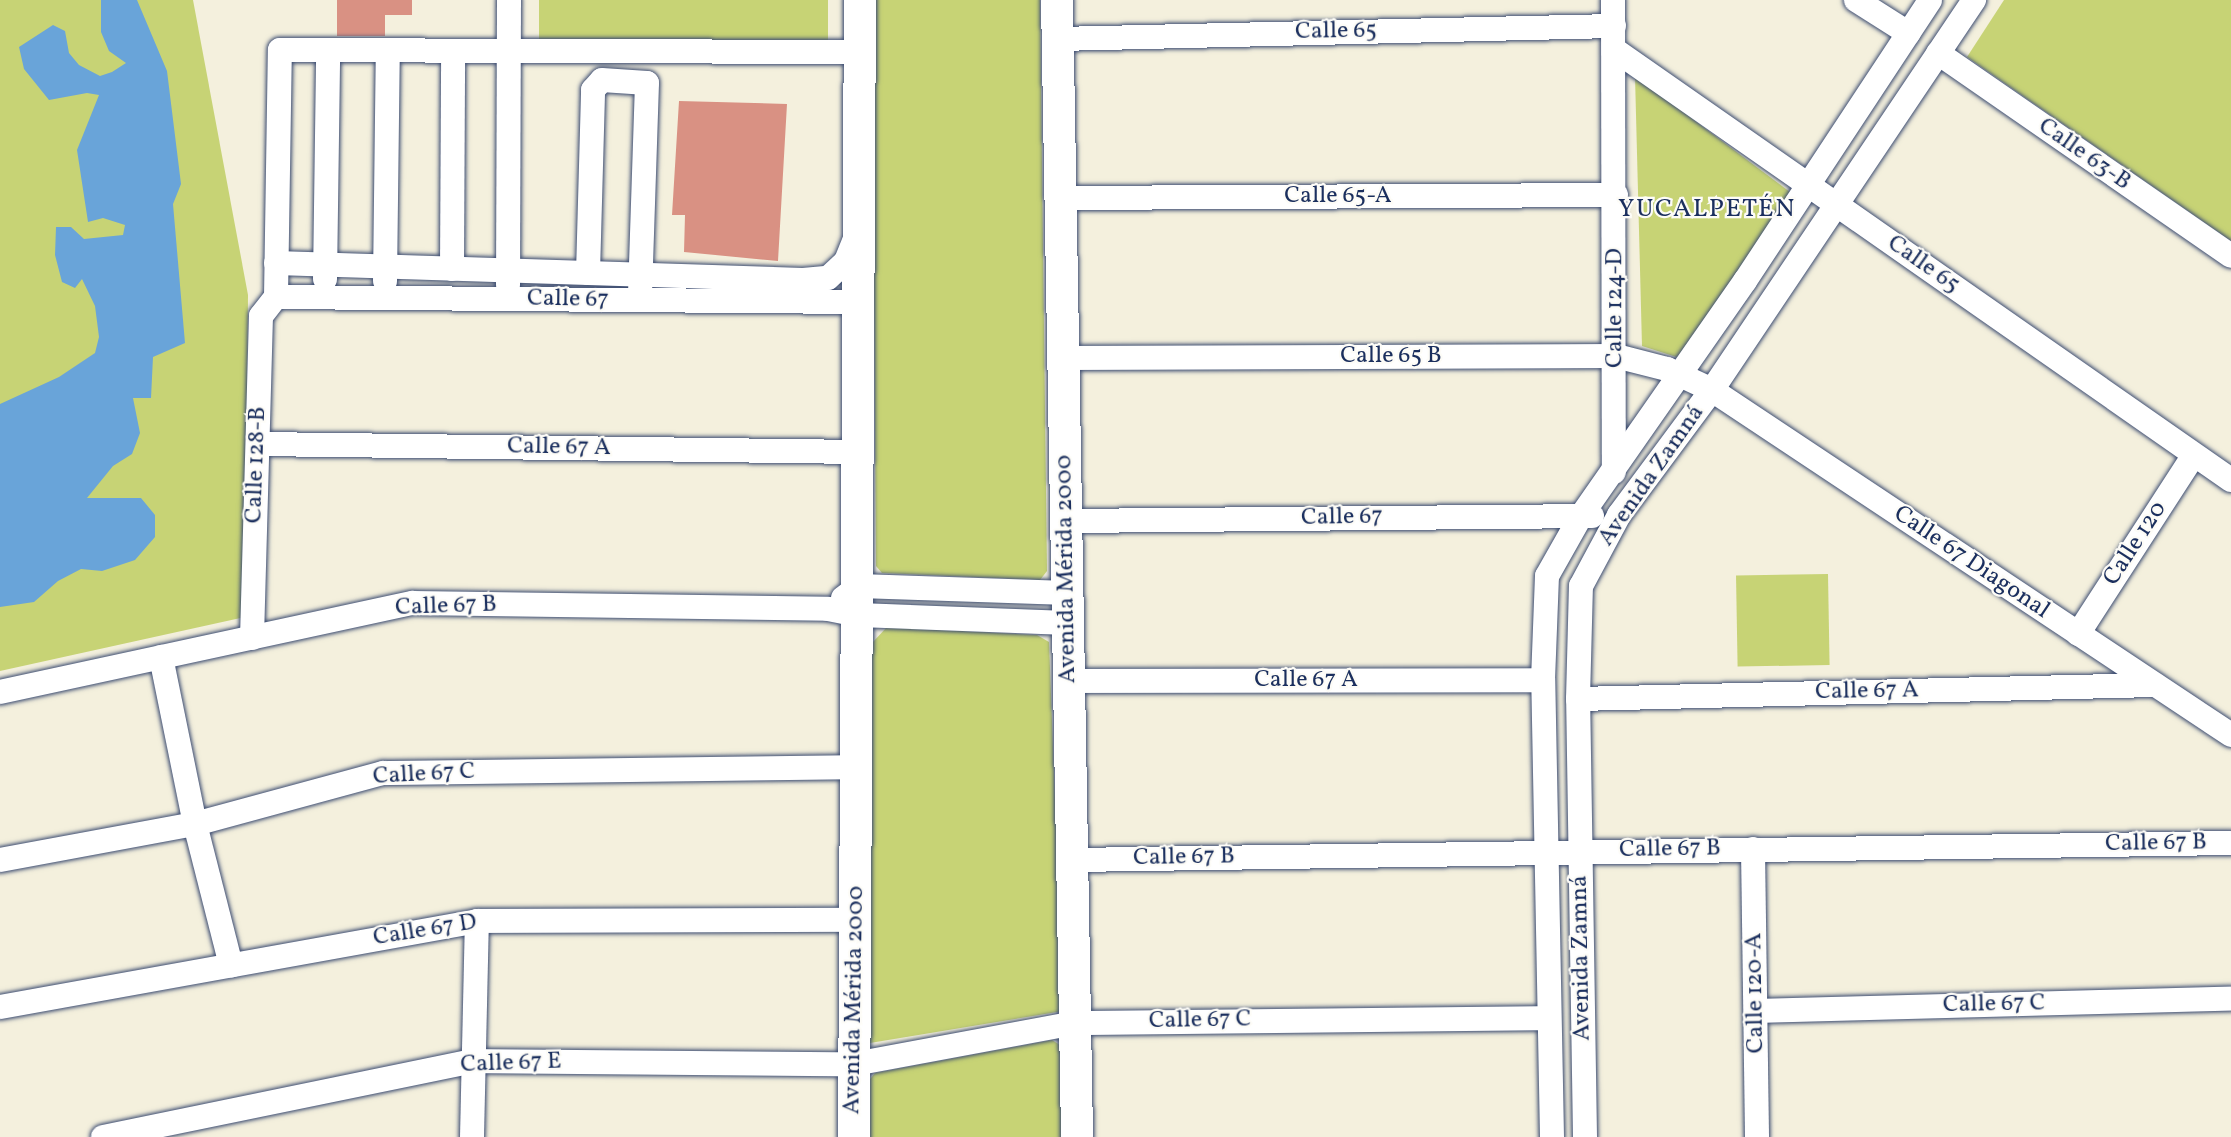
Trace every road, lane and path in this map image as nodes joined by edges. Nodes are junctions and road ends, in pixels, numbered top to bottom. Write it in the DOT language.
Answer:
graph roads {
  1 [pos="509,0"];
  2 [pos="860,0"];
  3 [pos="1057,0"];
  4 [pos="1613,0"];
  5 [pos="1856,0"];
  6 [pos="1930,0"];
  7 [pos="1974,0"];
  8 [pos="1908,33"];
  9 [pos="1614,38"];
  10 [pos="1058,39"];
  11 [pos="328,50"];
  12 [pos="388,50"];
  13 [pos="453,51"];
  14 [pos="510,51"];
  15 [pos="860,52"];
  16 [pos="1938,53"];
  17 [pos="1809,184"];
  18 [pos="1616,195"];
  19 [pos="1060,198"];
  20 [pos="1836,203"];
  21 [pos="860,229"];
  22 [pos="2231,256"];
  23 [pos="276,263"];
  24 [pos="326,264"];
  25 [pos="385,267"];
  26 [pos="452,269"];
  27 [pos="508,271"];
  28 [pos="588,273"];
  29 [pos="640,275"];
  30 [pos="276,297"];
  31 [pos="325,297"];
  32 [pos="385,298"];
  33 [pos="508,299"];
  34 [pos="639,301"];
  35 [pos="860,302"];
  36 [pos="1616,356"];
  37 [pos="1063,358"];
  38 [pos="1679,376"];
  39 [pos="1712,390"];
  40 [pos="258,444"];
  41 [pos="859,452"];
  42 [pos="2194,455"];
  43 [pos="1614,472"];
  44 [pos="2231,480"];
  45 [pos="1619,515"];
  46 [pos="1581,516"];
  47 [pos="1066,521"];
  48 [pos="859,601"];
  49 [pos="1068,608"];
  50 [pos="2078,633"];
  51 [pos="252,638"];
  52 [pos="162,657"];
  53 [pos="1543,680"];
  54 [pos="1069,681"];
  55 [pos="2155,685"];
  56 [pos="0,692"];
  57 [pos="1578,699"];
  58 [pos="2231,735"];
  59 [pos="857,767"];
  60 [pos="195,824"];
  61 [pos="2231,843"];
  62 [pos="1753,849"];
  63 [pos="1548,851"];
  64 [pos="1580,851"];
  65 [pos="0,860"];
  66 [pos="1072,860"];
  67 [pos="856,920"];
  68 [pos="477,921"];
  69 [pos="231,965"];
  70 [pos="2231,999"];
  71 [pos="0,1007"];
  72 [pos="1757,1011"];
  73 [pos="1549,1018"];
  74 [pos="1076,1023"];
  75 [pos="474,1061"];
  76 [pos="854,1064"];
  77 [pos="103,1137"];
  78 [pos="472,1137"];
  79 [pos="854,1137"];
  80 [pos="1077,1137"];
  81 [pos="1552,1137"];
  82 [pos="1585,1137"];
  83 [pos="1757,1137"];
  1 -- 14 [label="street"];
  2 -- 15 [label="main road, Avenida Mérida 2000"];
  3 -- 10 [label="main road, Avenida Mérida 2000"];
  4 -- 9 [label="street, Calle 124-D"];
  5 -- 8 [label="street"];
  6 -- 8 [label="street, Avenida Zamná"];
  7 -- 16 [label="street, Avenida Zamná"];
  8 -- 17 [label="street, Avenida Zamná"];
  9 -- 10 [label="street, Calle 65"];
  9 -- 17 [label="street, Calle 65"];
  9 -- 18 [label="street, Calle 124-D"];
  10 -- 19 [label="main road, Avenida Mérida 2000"];
  11 -- 12 [label="street"];
  11 -- 23 [label="street"];
  11 -- 24 [label="street"];
  12 -- 13 [label="street"];
  12 -- 25 [label="street"];
  13 -- 14 [label="street"];
  13 -- 26 [label="street"];
  14 -- 15 [label="street"];
  14 -- 27 [label="street"];
  15 -- 21 [label="main road, Avenida Mérida 2000"];
  16 -- 20 [label="street, Avenida Zamná"];
  16 -- 22 [label="street, Calle 63-B"];
  17 -- 20 [label="street, Calle 65"];
  17 -- 38 [label="street, Avenida Zamná"];
  18 -- 19 [label="street, Calle 65-A"];
  18 -- 36 [label="street, Calle 124-D"];
  19 -- 37 [label="main road, Avenida Mérida 2000"];
  20 -- 39 [label="street, Avenida Zamná"];
  20 -- 42 [label="street, Calle 65"];
  21 -- 29 [label="street"];
  21 -- 35 [label="main road, Avenida Mérida 2000"];
  23 -- 24 [label="street"];
  23 -- 30 [label="street"];
  24 -- 25 [label="street"];
  24 -- 31 [label="street"];
  25 -- 26 [label="street"];
  25 -- 32 [label="street"];
  26 -- 27 [label="street"];
  27 -- 28 [label="street"];
  27 -- 33 [label="street"];
  28 -- 29 [label="street"];
  28 -- 29 [label="street"];
  29 -- 34 [label="street"];
  30 -- 31 [label="street, Calle 67"];
  30 -- 40 [label="street, Calle 128-B"];
  31 -- 32 [label="street, Calle 67"];
  32 -- 33 [label="street, Calle 67"];
  33 -- 34 [label="street, Calle 67"];
  34 -- 35 [label="street, Calle 67"];
  35 -- 41 [label="main road, Avenida Mérida 2000"];
  36 -- 37 [label="street, Calle 65 B"];
  36 -- 38 [label="street, Calle 65 B"];
  36 -- 43 [label="street, Calle 124-D"];
  37 -- 47 [label="main road, Avenida Mérida 2000"];
  38 -- 39 [label="street, Calle 65 B"];
  38 -- 43 [label="street, Avenida Zamná"];
  39 -- 45 [label="street, Avenida Zamná"];
  39 -- 50 [label="street, Calle 67 Diagonal"];
  40 -- 41 [label="street, Calle 67 A"];
  40 -- 51 [label="street, Calle 128-B"];
  41 -- 48 [label="main road, Avenida Mérida 2000"];
  42 -- 44 [label="street, Calle 65"];
  42 -- 50 [label="street, Calle 120"];
  43 -- 46 [label="street, Avenida Zamná"];
  45 -- 46 [label="street, Calle 67"];
  45 -- 57 [label="street, Avenida Zamná"];
  46 -- 47 [label="street, Calle 67"];
  46 -- 53 [label="street, Avenida Zamná"];
  47 -- 49 [label="main road, Avenida Mérida 2000"];
  48 -- 49 [label="street"];
  48 -- 51 [label="street, Calle 67 B"];
  48 -- 59 [label="main road, Avenida Mérida 2000"];
  49 -- 54 [label="main road, Avenida Mérida 2000"];
  50 -- 55 [label="street, Calle 67 Diagonal"];
  51 -- 52 [label="street, Calle 67 B"];
  52 -- 56 [label="street, Calle 67 B"];
  52 -- 60 [label="street"];
  53 -- 54 [label="street, Calle 67 A"];
  53 -- 63 [label="street, Avenida Zamná"];
  54 -- 66 [label="main road, Avenida Mérida 2000"];
  55 -- 57 [label="street, Calle 67 A"];
  55 -- 58 [label="street, Calle 67 Diagonal"];
  57 -- 64 [label="street, Avenida Zamná"];
  59 -- 60 [label="street, Calle 67 C"];
  59 -- 67 [label="main road, Avenida Mérida 2000"];
  60 -- 65 [label="street, Calle 67 C"];
  60 -- 69 [label="street"];
  61 -- 62 [label="street, Calle 67 B"];
  62 -- 64 [label="street, Calle 67 B"];
  62 -- 72 [label="street, Calle 120-A"];
  63 -- 64 [label="street, Calle 67 B"];
  63 -- 66 [label="street, Calle 67 B"];
  63 -- 73 [label="street, Avenida Zamná"];
  64 -- 82 [label="street, Avenida Zamná"];
  66 -- 74 [label="main road, Avenida Mérida 2000"];
  67 -- 68 [label="street, Calle 67 D"];
  67 -- 76 [label="main road, Avenida Mérida 2000"];
  68 -- 69 [label="street, Calle 67 D"];
  68 -- 75 [label="street"];
  69 -- 71 [label="street, Calle 67 D"];
  70 -- 72 [label="street, Calle 67 C"];
  72 -- 83 [label="street, Calle 120-A"];
  73 -- 74 [label="street, Calle 67 C"];
  73 -- 81 [label="street, Avenida Zamná"];
  74 -- 76 [label="street, Calle 67 C"];
  74 -- 80 [label="main road, Avenida Mérida 2000"];
  75 -- 76 [label="street, Calle 67 E"];
  75 -- 77 [label="street, Calle 67 E"];
  75 -- 78 [label="street"];
  76 -- 79 [label="main road, Avenida Mérida 2000"];
}
